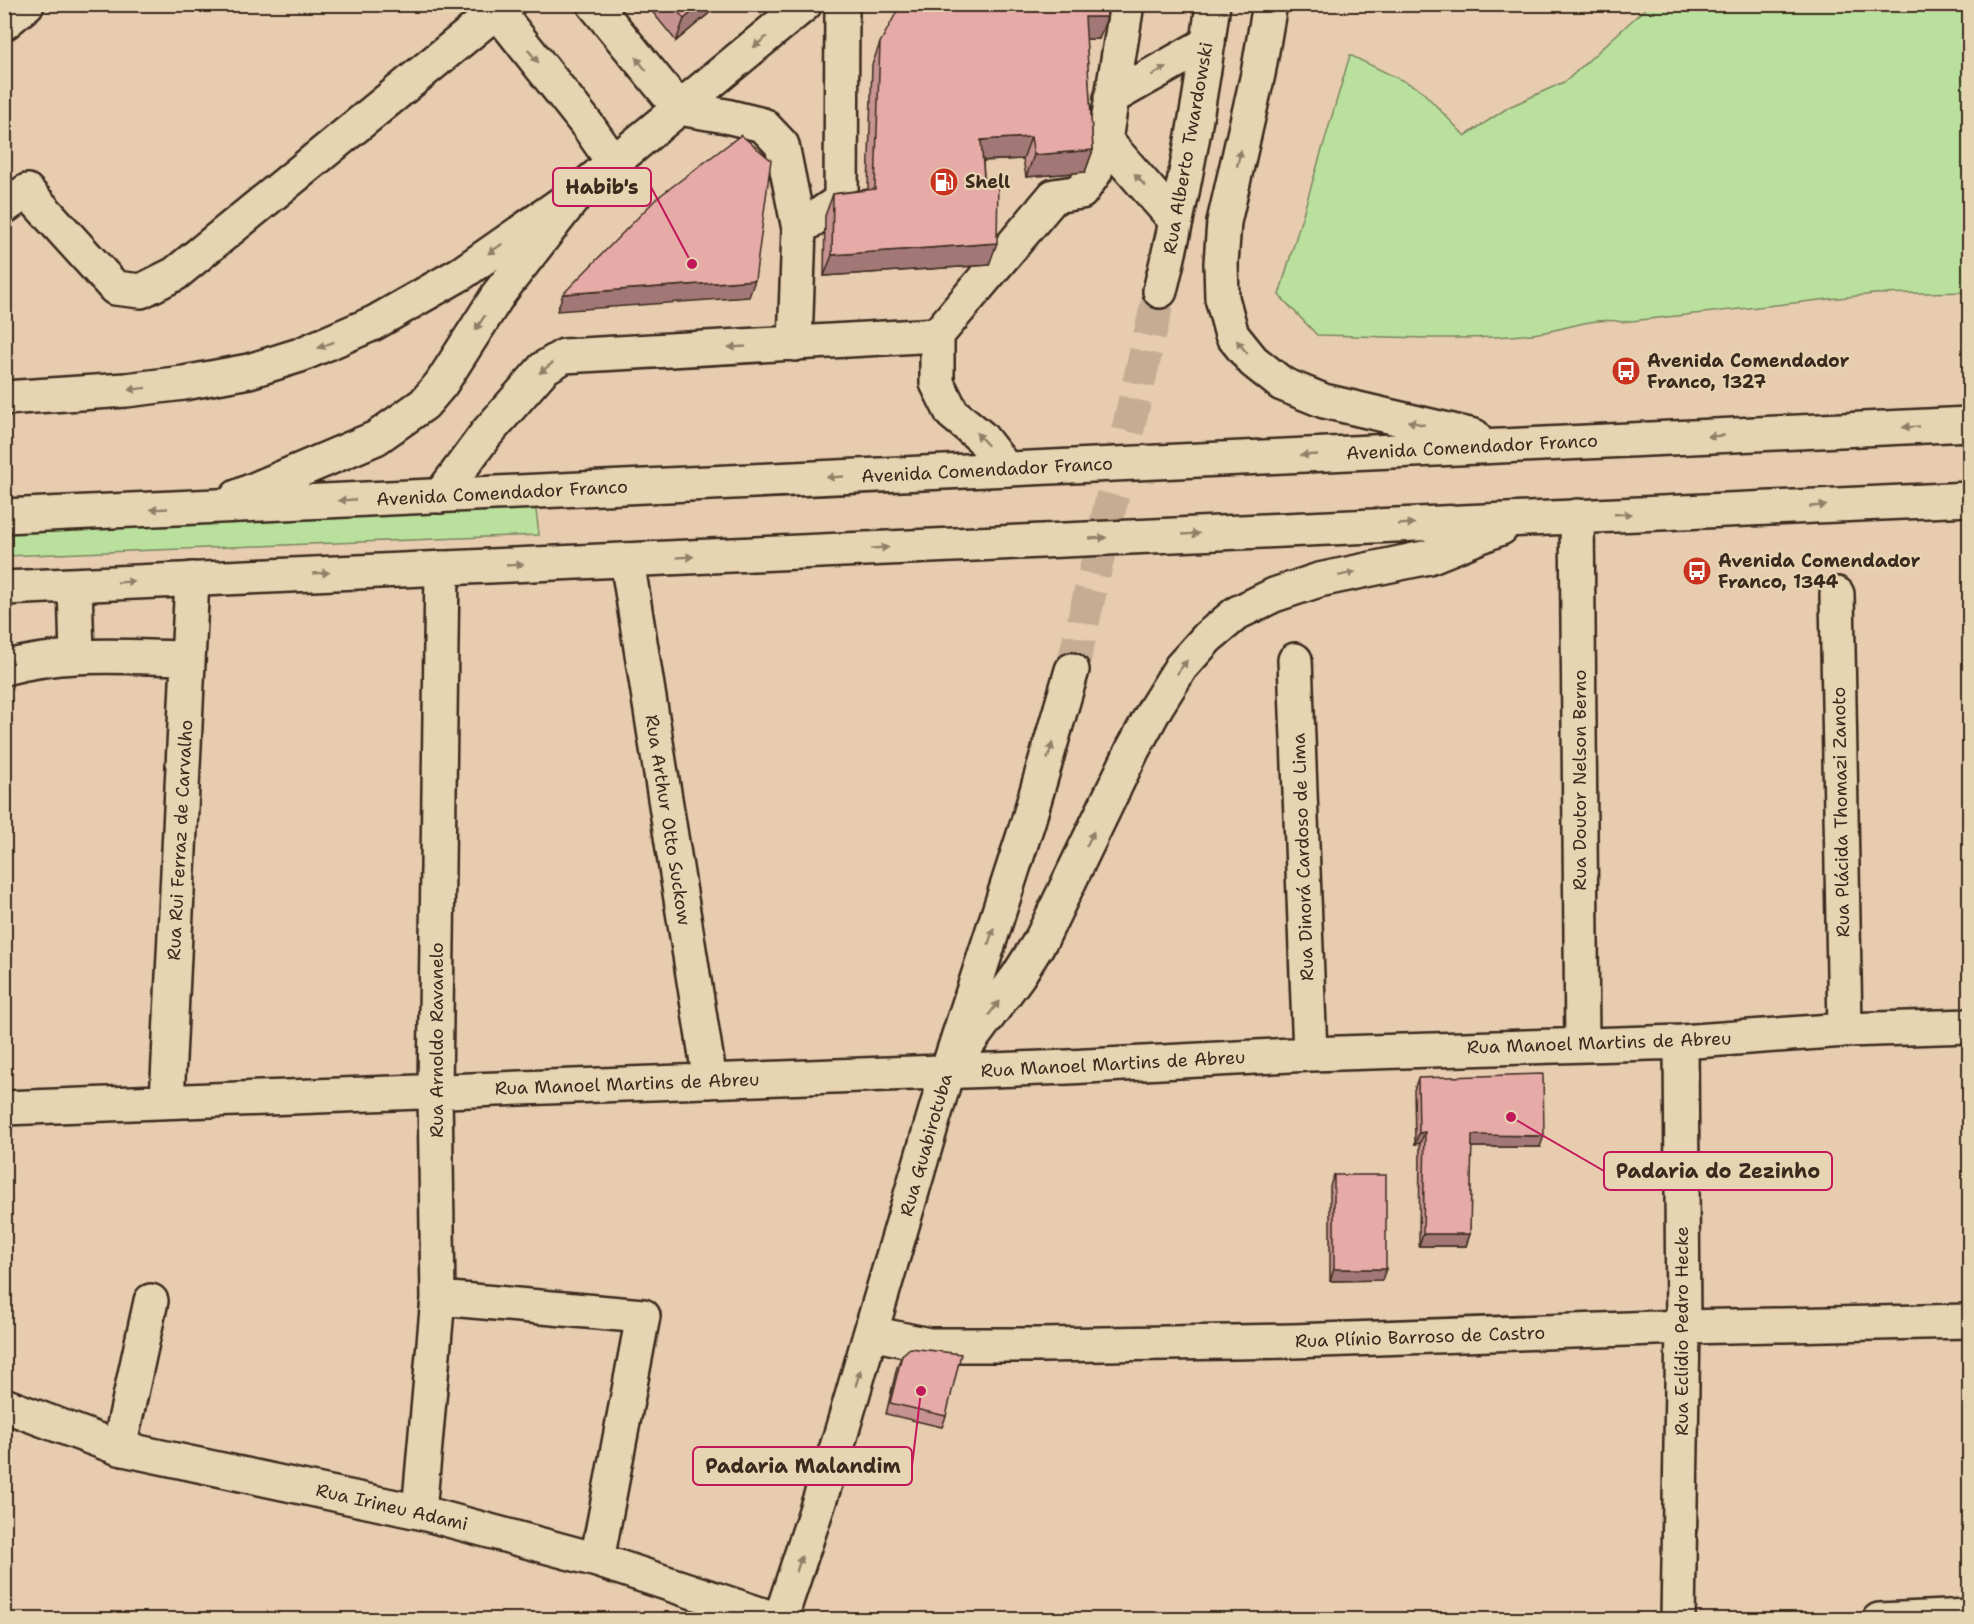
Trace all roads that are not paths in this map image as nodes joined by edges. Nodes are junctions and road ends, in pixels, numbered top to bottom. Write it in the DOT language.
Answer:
graph roads {
  1 [pos="27,4"];
  2 [pos="594,4"];
  3 [pos="805,4"];
  4 [pos="842,4"];
  5 [pos="1127,4"];
  6 [pos="1213,4"];
  7 [pos="1270,4"];
  8 [pos="503,8"];
  9 [pos="4,23"];
  10 [pos="1208,43"];
  11 [pos="1111,98"];
  12 [pos="679,108"];
  13 [pos="1105,140"];
  14 [pos="613,162"];
  15 [pos="578,192"];
  16 [pos="4,207"];
  17 [pos="1176,221"];
  18 [pos="799,229"];
  19 [pos="1160,291"];
  20 [pos="937,334"];
  21 [pos="795,344"];
  22 [pos="4,398"];
  23 [pos="1970,424"];
  24 [pos="1514,446"];
  25 [pos="1006,470"];
  26 [pos="440,496"];
  27 [pos="1970,499"];
  28 [pos="218,506"];
  29 [pos="4,516"];
  30 [pos="1577,516"];
  31 [pos="1523,519"];
  32 [pos="627,560"];
  33 [pos="442,568"];
  34 [pos="192,579"];
  35 [pos="75,585"];
  36 [pos="4,588"];
  37 [pos="1837,594"];
  38 [pos="77,656"];
  39 [pos="188,658"];
  40 [pos="1295,660"];
  41 [pos="4,668"];
  42 [pos="1072,670"];
  43 [pos="1970,1026"];
  44 [pos="1845,1030"];
  45 [pos="1681,1042"];
  46 [pos="1582,1044"];
  47 [pos="1310,1054"];
  48 [pos="947,1072"];
  49 [pos="710,1081"];
  50 [pos="435,1091"];
  51 [pos="167,1101"];
  52 [pos="4,1108"];
  53 [pos="438,1298"];
  54 [pos="151,1300"];
  55 [pos="1970,1321"];
  56 [pos="1683,1327"];
  57 [pos="872,1333"];
  58 [pos="4,1406"];
  59 [pos="119,1448"];
  60 [pos="419,1512"];
  61 [pos="597,1560"];
  62 [pos="1970,1616"];
  63 [pos="779,1620"];
  64 [pos="1678,1620"];
  65 [pos="1880,1620"];
  1 -- 9 [label="main road"];
  12 -- 2 [label="main road, one-way"];
  3 -- 12 [label="main road, one-way"];
  4 -- 18 [label="main road"];
  5 -- 11 [label="main road"];
  6 -- 10 [label="main road, Rua Alberto Twardowski"];
  24 -- 7 [label="main road, one-way"];
  8 -- 14 [label="main road, one-way"];
  8 -- 16 [label="main road"];
  11 -- 10 [label="main road, one-way"];
  10 -- 17 [label="main road, Rua Alberto Twardowski"];
  11 -- 13 [label="main road"];
  12 -- 14 [label="main road"];
  12 -- 18 [label="main road"];
  17 -- 13 [label="main road, one-way"];
  13 -- 20 [label="main road"];
  14 -- 15 [label="main road"];
  15 -- 22 [label="main road, one-way"];
  15 -- 28 [label="main road, one-way"];
  17 -- 19 [label="main road, Rua Alberto Twardowski"];
  18 -- 21 [label="main road"];
  20 -- 21 [label="main road"];
  25 -- 20 [label="main road, one-way"];
  21 -- 26 [label="main road, one-way"];
  23 -- 24 [label="main road, Avenida Comendador Franco, one-way"];
  24 -- 25 [label="main road, Avenida Comendador Franco, one-way"];
  25 -- 26 [label="main road, Avenida Comendador Franco, one-way"];
  26 -- 28 [label="main road, Avenida Comendador Franco, one-way"];
  30 -- 27 [label="main road, one-way"];
  28 -- 29 [label="main road, Avenida Comendador Franco, one-way"];
  30 -- 31 [label="main road"];
  30 -- 46 [label="main road, Rua Doutor Nelson Berno"];
  32 -- 31 [label="main road, one-way"];
  48 -- 31 [label="main road, one-way"];
  33 -- 32 [label="main road, one-way"];
  32 -- 49 [label="main road, Rua Arthur Otto Suckow"];
  34 -- 33 [label="main road, one-way"];
  33 -- 50 [label="main road, Rua Arnoldo Ravanelo"];
  35 -- 34 [label="main road, one-way"];
  34 -- 39 [label="main road, Rua Rui Ferraz de Carvalho"];
  35 -- 36 [label="main road"];
  35 -- 38 [label="main road"];
  37 -- 44 [label="main road, Rua Plácida Thomazi Zanoto"];
  38 -- 39 [label="main road"];
  38 -- 41 [label="main road"];
  39 -- 51 [label="main road, Rua Rui Ferraz de Carvalho"];
  40 -- 47 [label="main road, Rua Dinorá Cardoso de Lima"];
  48 -- 42 [label="main road, Rua Guabirotuba, one-way"];
  43 -- 44 [label="main road, Rua Manoel Martins de Abreu"];
  44 -- 45 [label="main road, Rua Manoel Martins de Abreu"];
  45 -- 46 [label="main road, Rua Manoel Martins de Abreu"];
  45 -- 56 [label="main road, Rua Eclídio Pedro Hecke"];
  46 -- 47 [label="main road, Rua Manoel Martins de Abreu"];
  47 -- 48 [label="main road, Rua Manoel Martins de Abreu"];
  48 -- 49 [label="main road, Rua Manoel Martins de Abreu"];
  48 -- 57 [label="main road, Rua Guabirotuba"];
  49 -- 50 [label="main road, Rua Manoel Martins de Abreu"];
  50 -- 51 [label="main road, Rua Manoel Martins de Abreu"];
  50 -- 53 [label="main road, Rua Arnoldo Ravanelo"];
  51 -- 52 [label="main road, Rua Manoel Martins de Abreu"];
  53 -- 60 [label="main road, Rua Arnoldo Ravanelo"];
  53 -- 61 [label="main road"];
  54 -- 59 [label="main road"];
  55 -- 56 [label="main road, Rua Plínio Barroso de Castro"];
  56 -- 57 [label="main road, Rua Plínio Barroso de Castro"];
  56 -- 64 [label="main road, Rua Eclídio Pedro Hecke"];
  63 -- 57 [label="main road, Rua Guabirotuba, one-way"];
  58 -- 59 [label="main road, Rua Irineu Adami"];
  59 -- 60 [label="main road, Rua Irineu Adami"];
  60 -- 61 [label="main road, Rua Irineu Adami"];
  61 -- 63 [label="main road, Rua Irineu Adami"];
  62 -- 65 [label="main road"];
}
